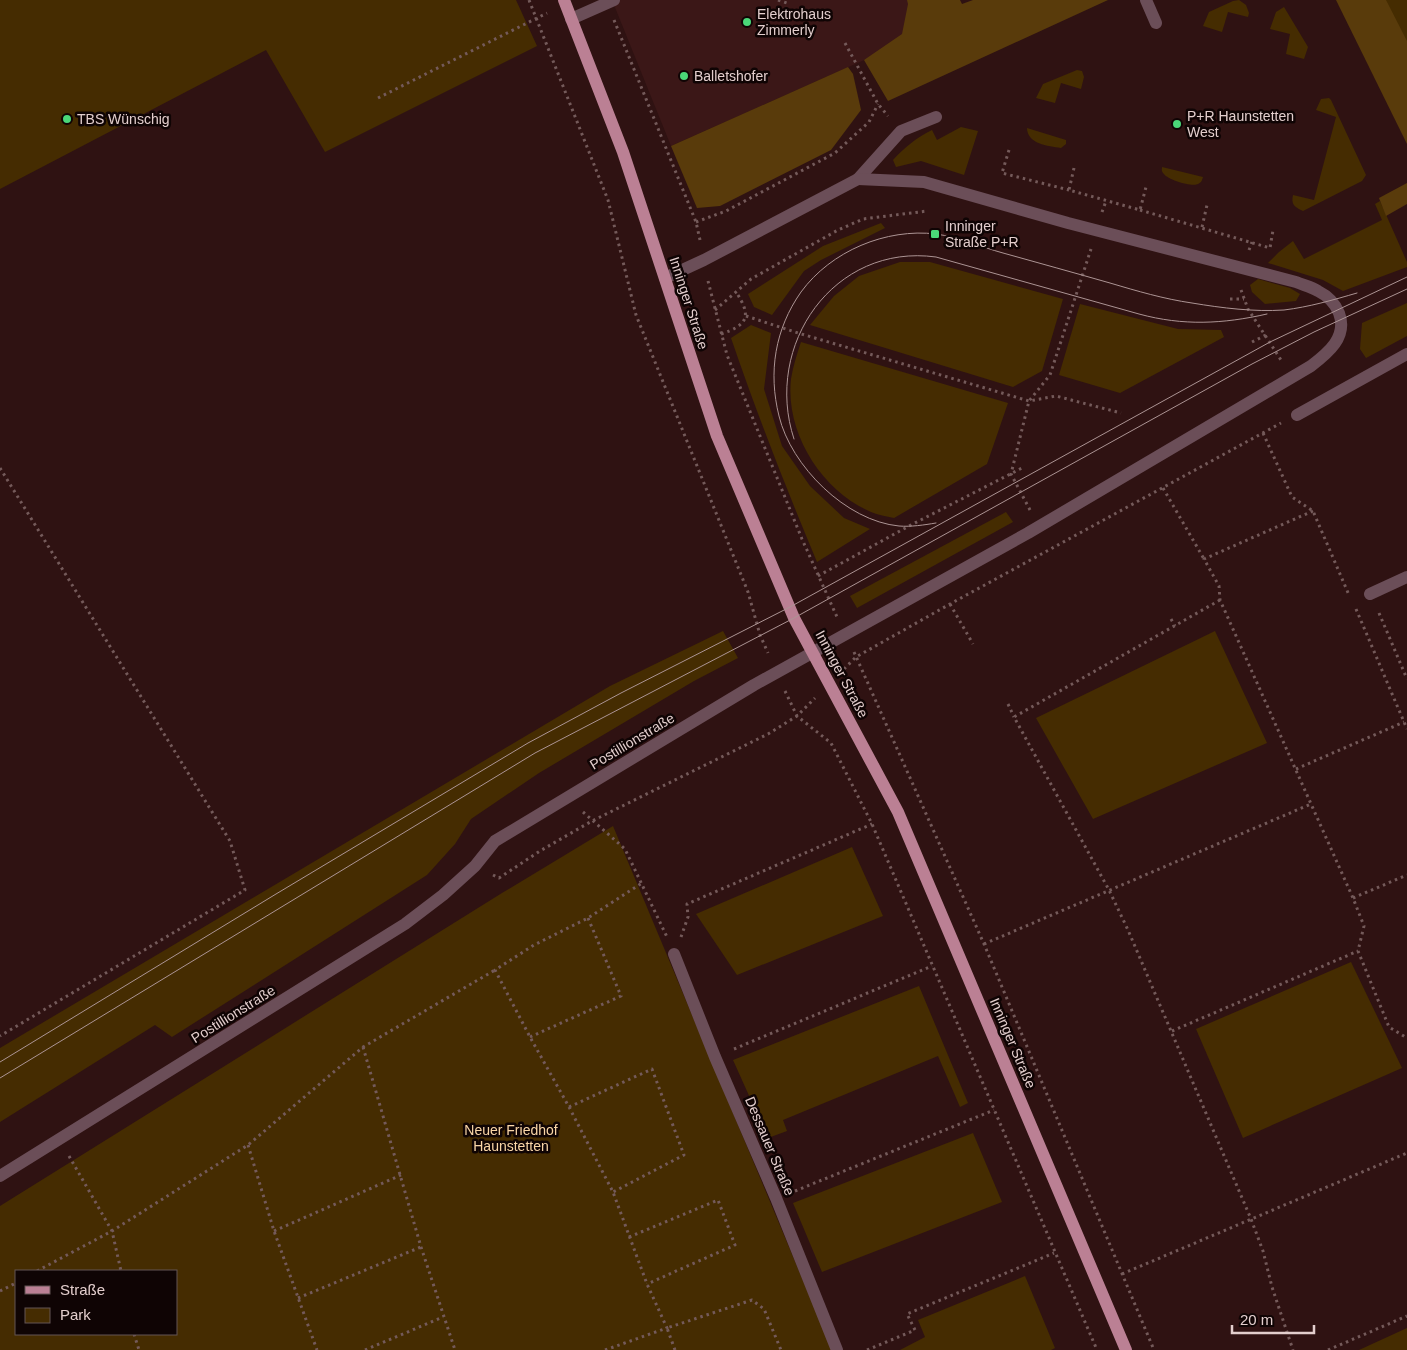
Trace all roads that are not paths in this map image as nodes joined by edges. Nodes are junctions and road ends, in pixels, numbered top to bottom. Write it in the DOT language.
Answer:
graph roads {
  1 [pos="1146,0"];
  2 [pos="565,1"];
  3 [pos="610,1"];
  4 [pos="572,19"];
  5 [pos="1156,23"];
  6 [pos="936,117"];
  7 [pos="858,179"];
  8 [pos="664,278"];
  9 [pos="1407,354"];
  10 [pos="1297,415"];
  11 [pos="1407,577"];
  12 [pos="1370,594"];
  13 [pos="812,652"];
  14 [pos="674,954"];
  15 [pos="0,1176"];
  16 [pos="837,1350"];
  17 [pos="1126,1350"];
  1 -- 5 [label="street"];
  2 -- 4 [label="main road, Inninger Straße"];
  3 -- 4 [label="street"];
  4 -- 8 [label="main road, Inninger Straße"];
  6 -- 7 [label="street"];
  7 -- 8 [label="street"];
  7 -- 13 [label="street, Postillionstraße"];
  8 -- 13 [label="main road, Inninger Straße"];
  9 -- 10 [label="street"];
  11 -- 12 [label="street"];
  13 -- 15 [label="street, Postillionstraße"];
  13 -- 17 [label="main road, Inninger Straße"];
  14 -- 16 [label="street, Dessauer Straße"];
}
